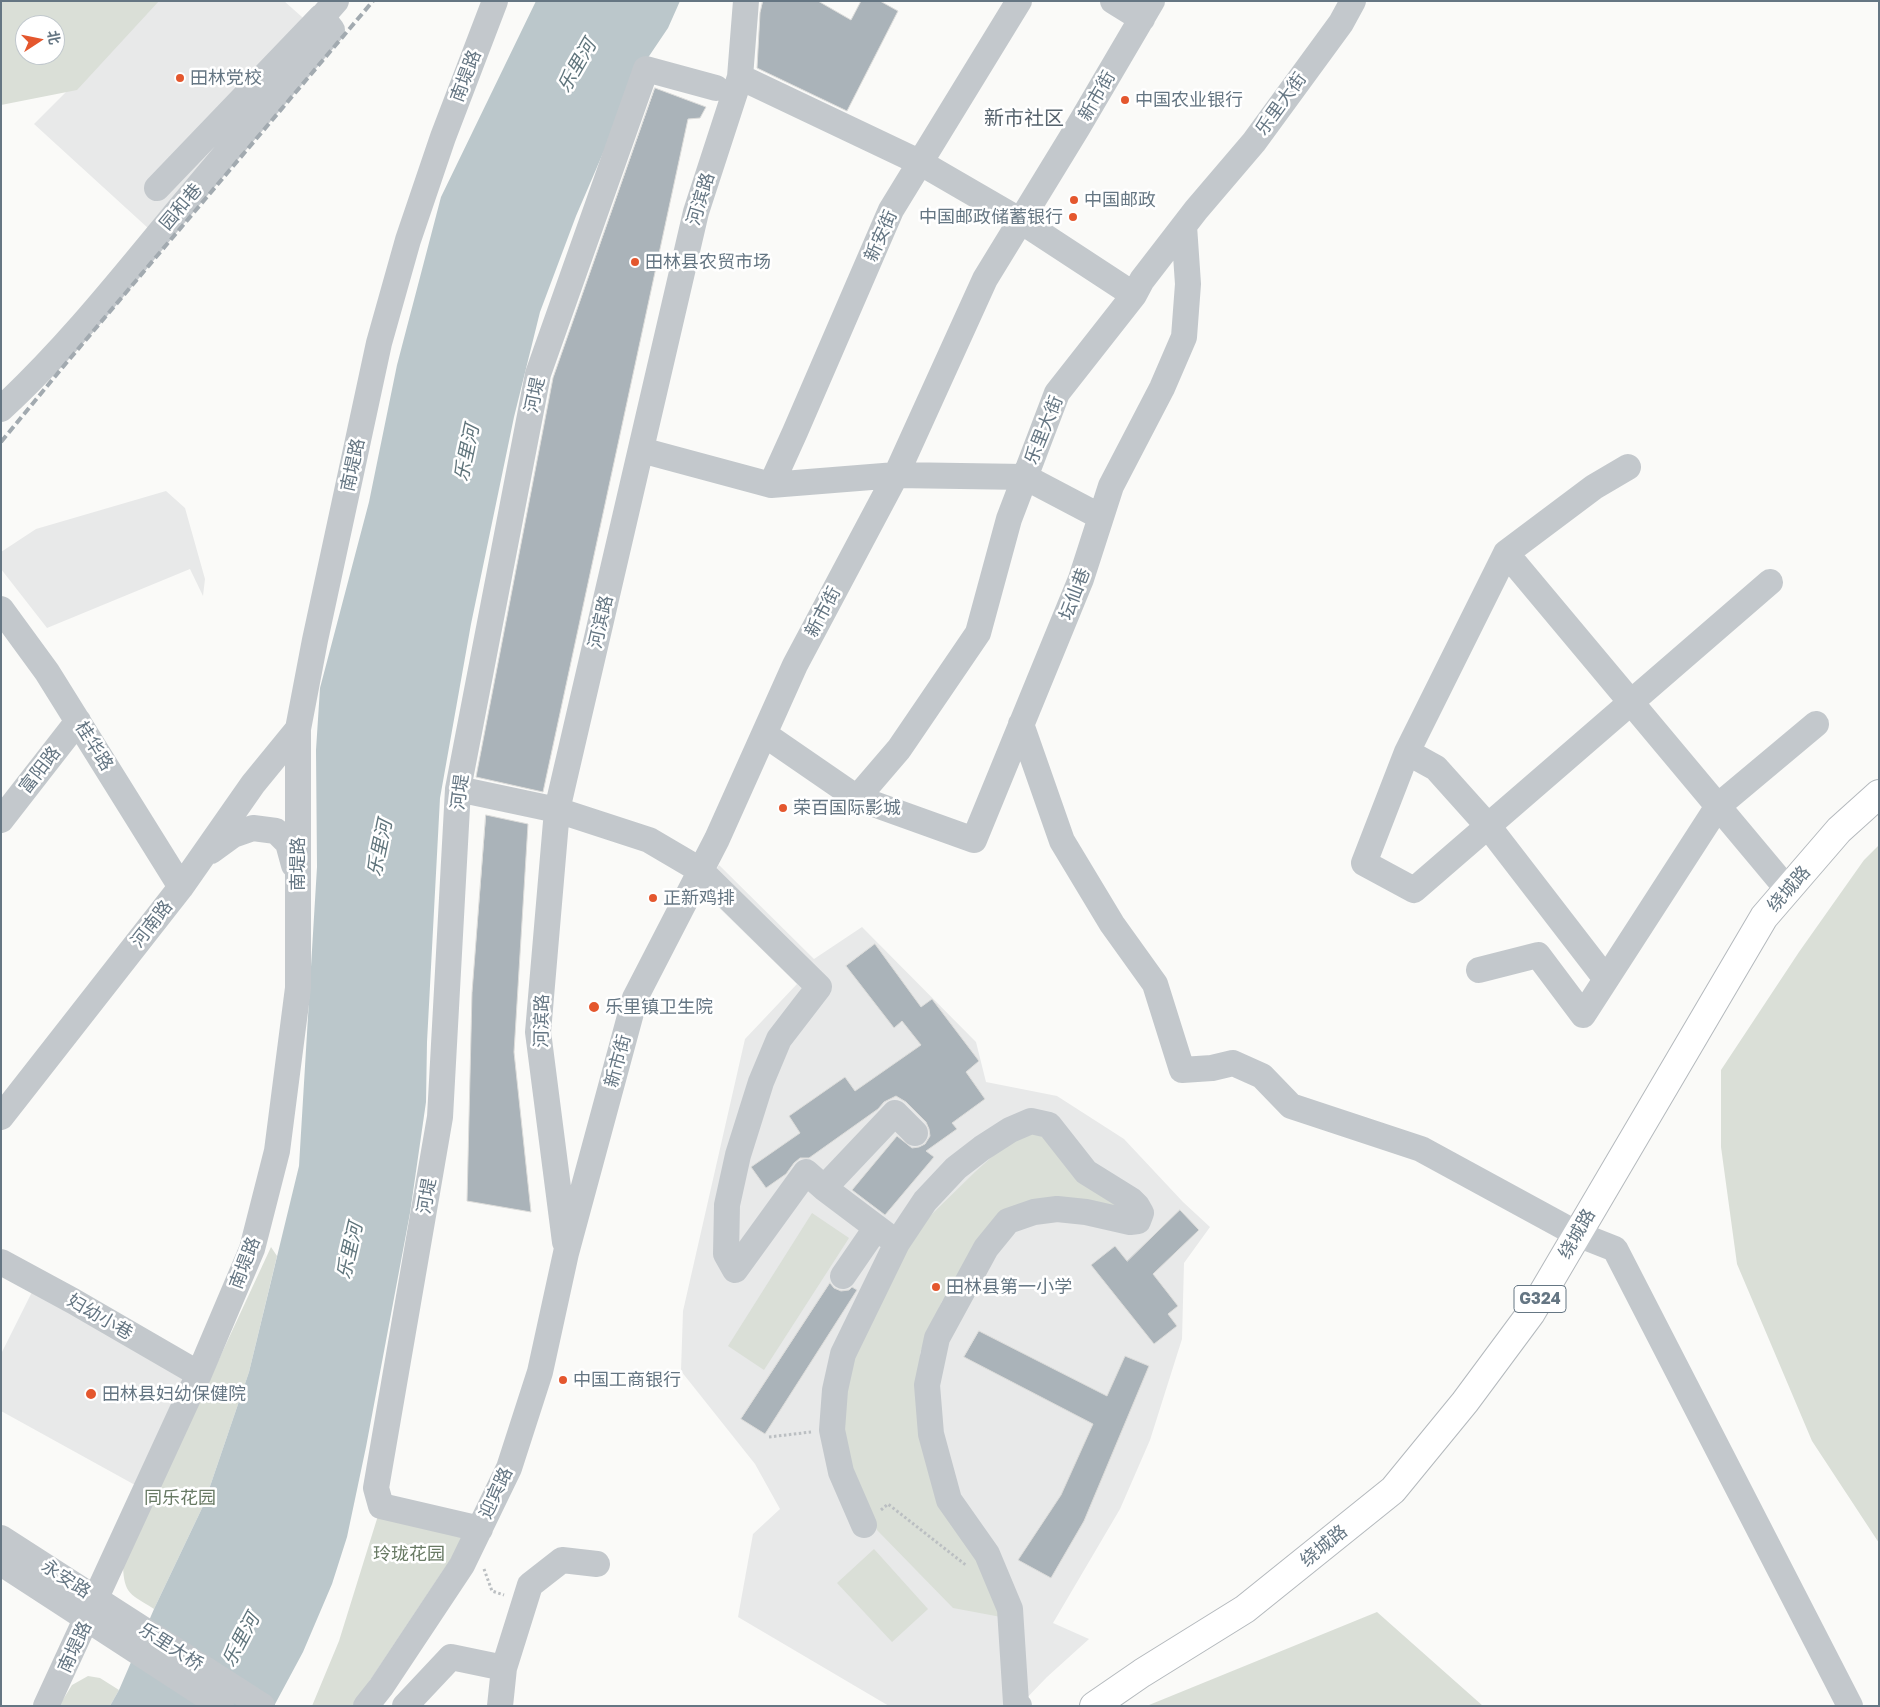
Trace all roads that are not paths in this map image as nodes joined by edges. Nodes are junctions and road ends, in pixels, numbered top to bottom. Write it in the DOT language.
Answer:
graph roads {
  1 [pos="495,1"];
  2 [pos="746,1"];
  3 [pos="1019,1"];
  4 [pos="1113,1"];
  5 [pos="1353,1"];
  6 [pos="329,9"];
  7 [pos="1147,10"];
  8 [pos="740,77"];
  9 [pos="716,88"];
  10 [pos="921,163"];
  11 [pos="157,188"];
  12 [pos="1020,221"];
  13 [pos="1184,226"];
  14 [pos="1134,295"];
  15 [pos="1,409"];
  16 [pos="641,450"];
  17 [pos="1628,467"];
  18 [pos="896,475"];
  19 [pos="1025,477"];
  20 [pos="771,485"];
  21 [pos="1101,517"];
  22 [pos="1506,553"];
  23 [pos="1770,582"];
  24 [pos="1,608"];
  25 [pos="1631,702"];
  26 [pos="78,721"];
  27 [pos="1021,724"];
  28 [pos="1816,724"];
  29 [pos="298,729"];
  30 [pos="764,734"];
  31 [pos="1407,752"];
  32 [pos="458,789"];
  33 [pos="1879,794"];
  34 [pos="857,798"];
  35 [pos="1718,806"];
  36 [pos="557,810"];
  37 [pos="1,820"];
  38 [pos="1488,826"];
  39 [pos="200,859"];
  40 [pos="700,870"];
  41 [pos="298,878"];
  42 [pos="181,887"];
  43 [pos="1788,890"];
  44 [pos="1479,970"];
  45 [pos="1606,979"];
  46 [pos="1,1117"];
  47 [pos="915,1133"];
  48 [pos="556,1177"];
  49 [pos="585,1184"];
  50 [pos="824,1188"];
  51 [pos="876,1228"];
  52 [pos="1577,1234"];
  53 [pos="897,1243"];
  54 [pos="566,1253"];
  55 [pos="1,1262"];
  56 [pos="843,1276"];
  57 [pos="199,1374"];
  58 [pos="864,1525"];
  59 [pos="477,1534"];
  60 [pos="1,1538"];
  61 [pos="1,1563"];
  62 [pos="597,1564"];
  63 [pos="92,1609"];
  64 [pos="125,1630"];
  65 [pos="504,1668"];
  66 [pos="46,1706"];
  67 [pos="221,1706"];
  68 [pos="262,1706"];
  69 [pos="366,1706"];
  70 [pos="404,1706"];
  71 [pos="500,1706"];
  72 [pos="1019,1706"];
  73 [pos="1094,1706"];
  74 [pos="1850,1706"];
  1 -- 29 [label="street, 南堤路"];
  2 -- 8 [label="street, 河滨路"];
  3 -- 10 [label="street, 新安街"];
  4 -- 7 [label="street"];
  5 -- 13 [label="street, 乐里大街"];
  6 -- 11 [label="street"];
  6 -- 15 [label="street, 园和巷"];
  7 -- 12 [label="street, 新市街"];
  8 -- 10 [label="street"];
  8 -- 16 [label="street, 河滨路"];
  9 -- 32 [label="street, 河堤"];
  10 -- 12 [label="street"];
  10 -- 20 [label="street, 新安街"];
  12 -- 14 [label="street"];
  12 -- 18 [label="street, 新市街"];
  13 -- 14 [label="street, 乐里大街"];
  13 -- 21 [label="street, 坛仙巷"];
  14 -- 19 [label="street, 乐里大街"];
  16 -- 20 [label="street"];
  16 -- 36 [label="street, 河滨路"];
  17 -- 22 [label="street"];
  18 -- 19 [label="street"];
  18 -- 20 [label="street"];
  18 -- 30 [label="street, 新市街"];
  19 -- 21 [label="street"];
  19 -- 34 [label="street, 乐里大街"];
  21 -- 27 [label="street, 坛仙巷"];
  22 -- 25 [label="street"];
  22 -- 31 [label="street"];
  23 -- 25 [label="street"];
  24 -- 26 [label="street, 桂华路"];
  25 -- 35 [label="street"];
  25 -- 38 [label="street"];
  26 -- 37 [label="street, 富阳路"];
  26 -- 42 [label="street, 桂华路"];
  27 -- 34 [label="street, 坛仙巷"];
  27 -- 52 [label="street"];
  28 -- 35 [label="street"];
  29 -- 39 [label="street, 河南路"];
  29 -- 41 [label="street, 南堤路"];
  30 -- 34 [label="street"];
  30 -- 40 [label="street, 新市街"];
  31 -- 38 [label="street"];
  31 -- 38 [label="street"];
  32 -- 36 [label="street"];
  32 -- 59 [label="street, 河堤"];
  33 -- 43 [label="highway, 绕城路 / G324"];
  35 -- 43 [label="street"];
  35 -- 45 [label="street"];
  36 -- 40 [label="street"];
  36 -- 48 [label="street, 河滨路"];
  38 -- 45 [label="street"];
  39 -- 41 [label="street"];
  39 -- 42 [label="street, 河南路"];
  40 -- 49 [label="street, 新市街"];
  40 -- 50 [label="street"];
  41 -- 57 [label="street, 南堤路"];
  42 -- 46 [label="street, 河南路"];
  43 -- 52 [label="highway, 绕城路 / G324"];
  44 -- 45 [label="street"];
  47 -- 50 [label="street"];
  48 -- 49 [label="street"];
  48 -- 54 [label="street, 河滨路"];
  49 -- 54 [label="street, 新市街"];
  50 -- 51 [label="street"];
  51 -- 53 [label="street"];
  51 -- 56 [label="street"];
  52 -- 73 [label="highway, 绕城路 / G324"];
  52 -- 74 [label="street"];
  53 -- 58 [label="street"];
  53 -- 72 [label="street"];
  54 -- 59 [label="street, 迎宾路"];
  55 -- 57 [label="street, 妇幼小巷"];
  57 -- 63 [label="street, 南堤路"];
  59 -- 69 [label="street, 迎宾路"];
  60 -- 63 [label="street, 永安路"];
  61 -- 63 [label="street, 永安路"];
  62 -- 65 [label="street"];
  63 -- 64 [label="street, 永安路"];
  63 -- 66 [label="street, 南堤路"];
  64 -- 67 [label="street, 乐里大桥"];
  64 -- 68 [label="street, 乐里大桥"];
  65 -- 70 [label="street"];
  65 -- 71 [label="street"];
}
